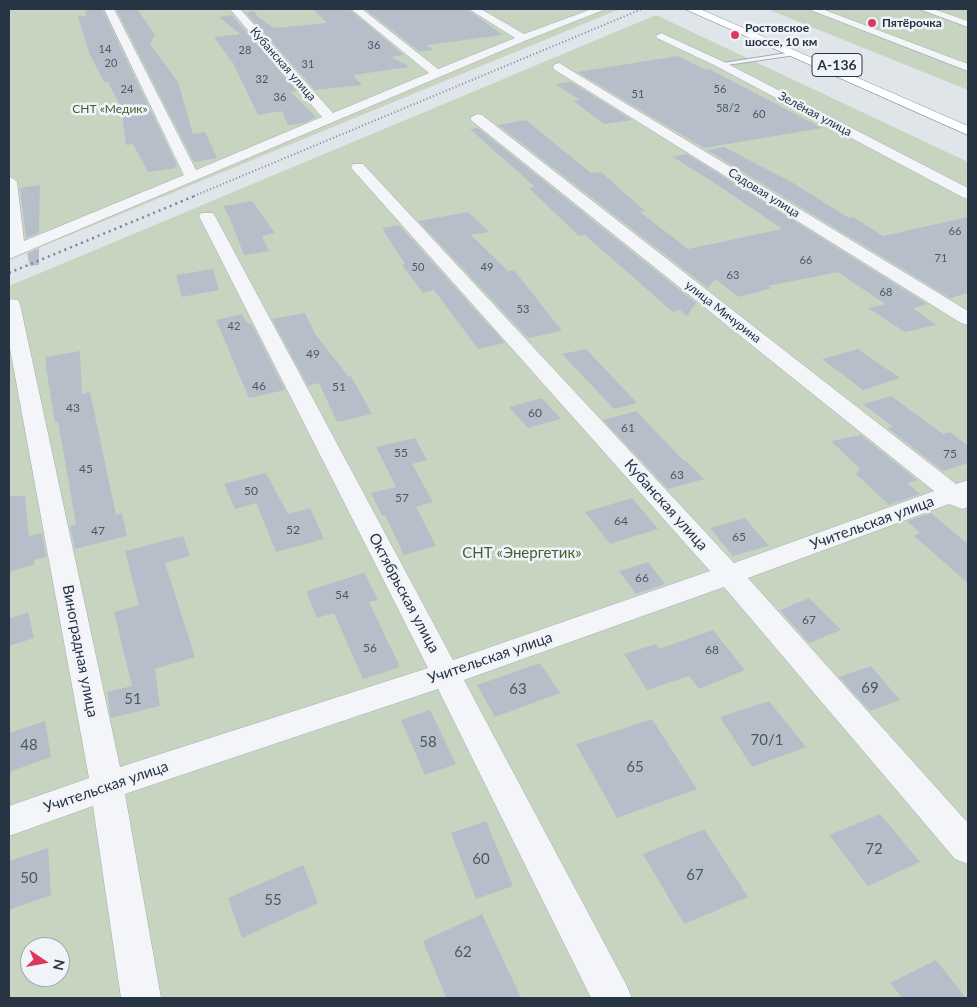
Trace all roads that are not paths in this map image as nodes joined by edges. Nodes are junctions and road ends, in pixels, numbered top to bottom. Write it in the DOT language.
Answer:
graph roads {
  1 [pos="109,9"];
  2 [pos="235,9"];
  3 [pos="356,9"];
  4 [pos="474,9"];
  5 [pos="601,9"];
  6 [pos="691,9"];
  7 [pos="706,9"];
  8 [pos="812,9"];
  9 [pos="924,9"];
  10 [pos="968,24"];
  11 [pos="661,36"];
  12 [pos="522,38"];
  13 [pos="793,54"];
  14 [pos="720,64"];
  15 [pos="560,67"];
  16 [pos="968,68"];
  17 [pos="437,74"];
  18 [pos="477,118"];
  19 [pos="331,119"];
  20 [pos="968,122"];
  21 [pos="968,131"];
  22 [pos="358,167"];
  23 [pos="192,176"];
  24 [pos="9,182"];
  25 [pos="968,194"];
  26 [pos="207,216"];
  27 [pos="13,253"];
  28 [pos="11,304"];
  29 [pos="968,319"];
  30 [pos="963,495"];
  31 [pos="730,575"];
  32 [pos="446,674"];
  33 [pos="107,786"];
  34 [pos="9,821"];
  35 [pos="968,848"];
  36 [pos="140,998"];
  37 [pos="612,998"];
  1 -- 23 [label="street"];
  2 -- 19 [label="street, Кубанская улица"];
  3 -- 17 [label="street"];
  4 -- 12 [label="street"];
  5 -- 12 [label="street"];
  6 -- 13 [label="highway, А-136"];
  7 -- 20 [label="highway, А-136"];
  8 -- 16 [label="street"];
  9 -- 10 [label="street"];
  11 -- 14 [label="street, Зелёная улица"];
  12 -- 17 [label="street"];
  13 -- 14 [label="lane"];
  13 -- 21 [label="highway, А-136"];
  14 -- 25 [label="street, Зелёная улица"];
  15 -- 29 [label="street, Садовая улица"];
  17 -- 19 [label="street"];
  18 -- 30 [label="street, улица Мичурина"];
  19 -- 23 [label="street"];
  22 -- 31 [label="street, Кубанская улица"];
  23 -- 27 [label="street"];
  24 -- 27 [label="street"];
  26 -- 32 [label="street, Октябрьская улица"];
  28 -- 33 [label="street, Виноградная улица"];
  30 -- 31 [label="street, Учительская улица"];
  31 -- 32 [label="street, Учительская улица"];
  31 -- 35 [label="street, Кубанская улица"];
  32 -- 33 [label="street, Учительская улица"];
  32 -- 37 [label="street, Октябрьская улица"];
  33 -- 34 [label="street, Учительская улица"];
  33 -- 36 [label="street, Виноградная улица"];
}
